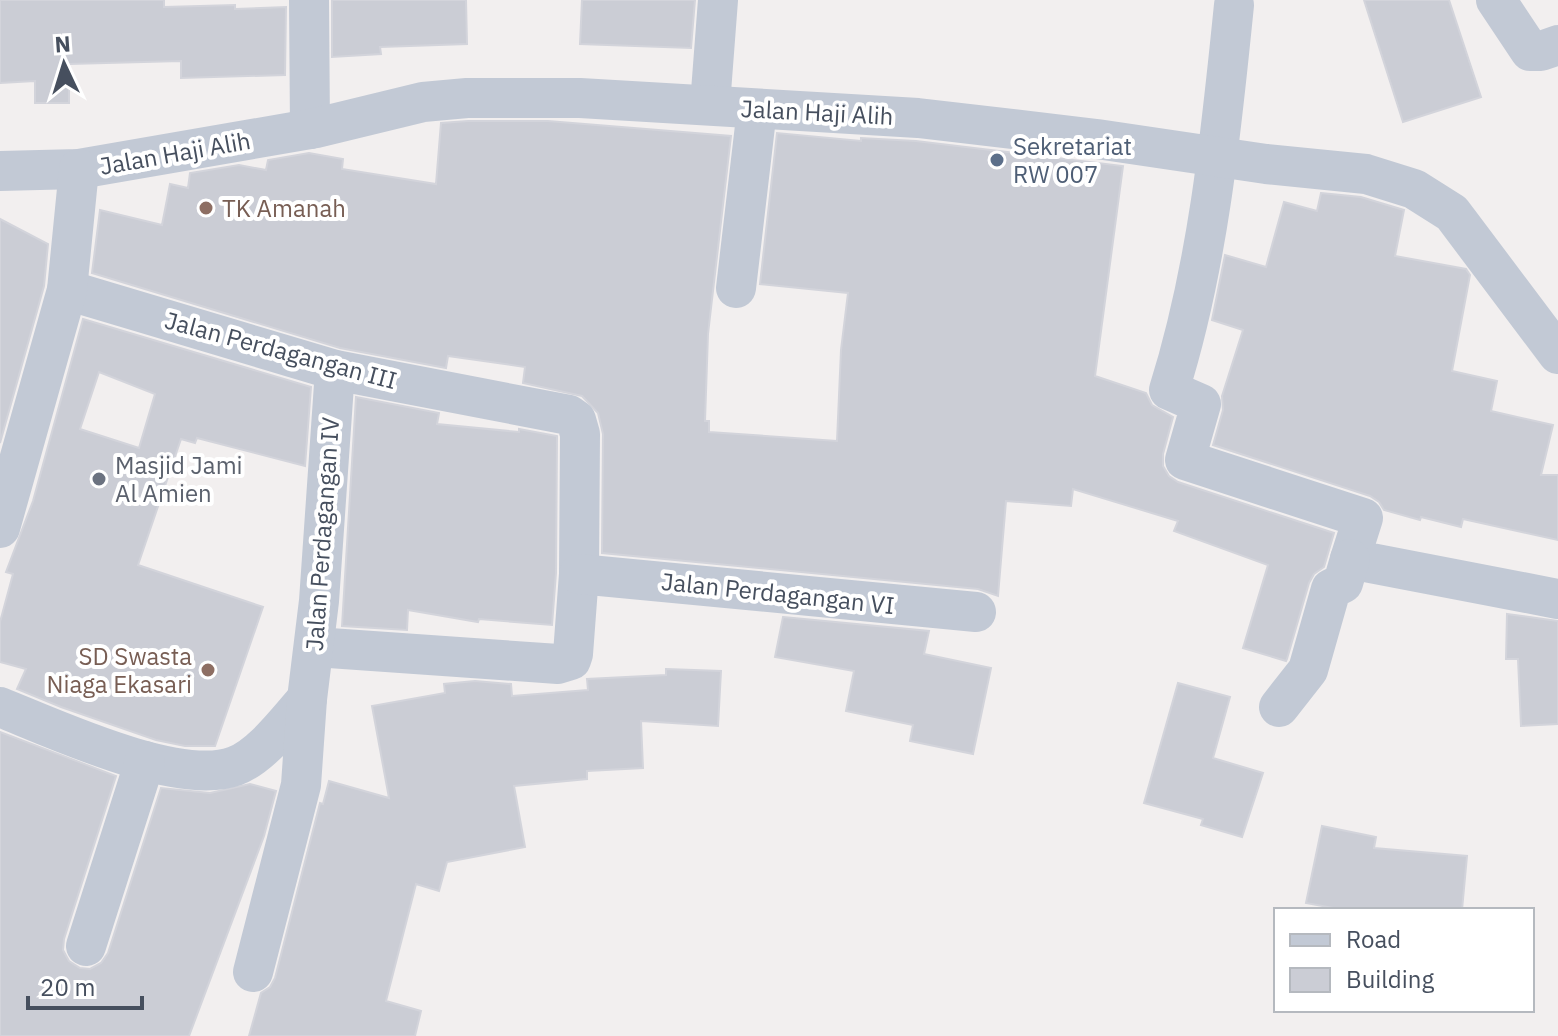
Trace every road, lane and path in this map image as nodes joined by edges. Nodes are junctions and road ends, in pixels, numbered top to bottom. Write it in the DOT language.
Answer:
graph roads {
  1 [pos="309,0"];
  2 [pos="718,0"];
  3 [pos="1496,0"];
  4 [pos="1234,5"];
  5 [pos="1558,45"];
  6 [pos="710,105"];
  7 [pos="757,109"];
  8 [pos="310,129"];
  9 [pos="1218,158"];
  10 [pos="79,169"];
  11 [pos="0,171"];
  12 [pos="736,288"];
  13 [pos="67,290"];
  14 [pos="1558,354"];
  15 [pos="335,370"];
  16 [pos="0,528"];
  17 [pos="1350,559"];
  18 [pos="579,574"];
  19 [pos="1558,599"];
  20 [pos="976,612"];
  21 [pos="315,647"];
  22 [pos="307,699"];
  23 [pos="0,707"];
  24 [pos="1279,707"];
  25 [pos="145,761"];
  26 [pos="86,946"];
  27 [pos="253,972"];
  1 -- 8 [label="street"];
  2 -- 6 [label="street"];
  3 -- 5 [label="street"];
  4 -- 9 [label="street"];
  6 -- 7 [label="street, Jalan Haji Alih"];
  6 -- 8 [label="street, Jalan Haji Alih"];
  7 -- 9 [label="street, Jalan Haji Alih"];
  7 -- 12 [label="street"];
  8 -- 10 [label="street, Jalan Haji Alih"];
  9 -- 14 [label="street, Jalan Haji Alih"];
  9 -- 17 [label="street"];
  10 -- 11 [label="street, Jalan Haji Alih"];
  10 -- 13 [label="street"];
  13 -- 15 [label="street, Jalan Perdagangan III"];
  13 -- 16 [label="street"];
  15 -- 18 [label="street, Jalan Perdagangan III"];
  15 -- 21 [label="street, Jalan Perdagangan IV"];
  17 -- 19 [label="street"];
  17 -- 24 [label="street"];
  18 -- 20 [label="street, Jalan Perdagangan VI"];
  18 -- 21 [label="street"];
  21 -- 22 [label="street, Jalan Perdagangan IV"];
  22 -- 25 [label="street"];
  22 -- 27 [label="street, Jalan Perdagangan IV"];
  23 -- 25 [label="street"];
  25 -- 26 [label="street"];
}
